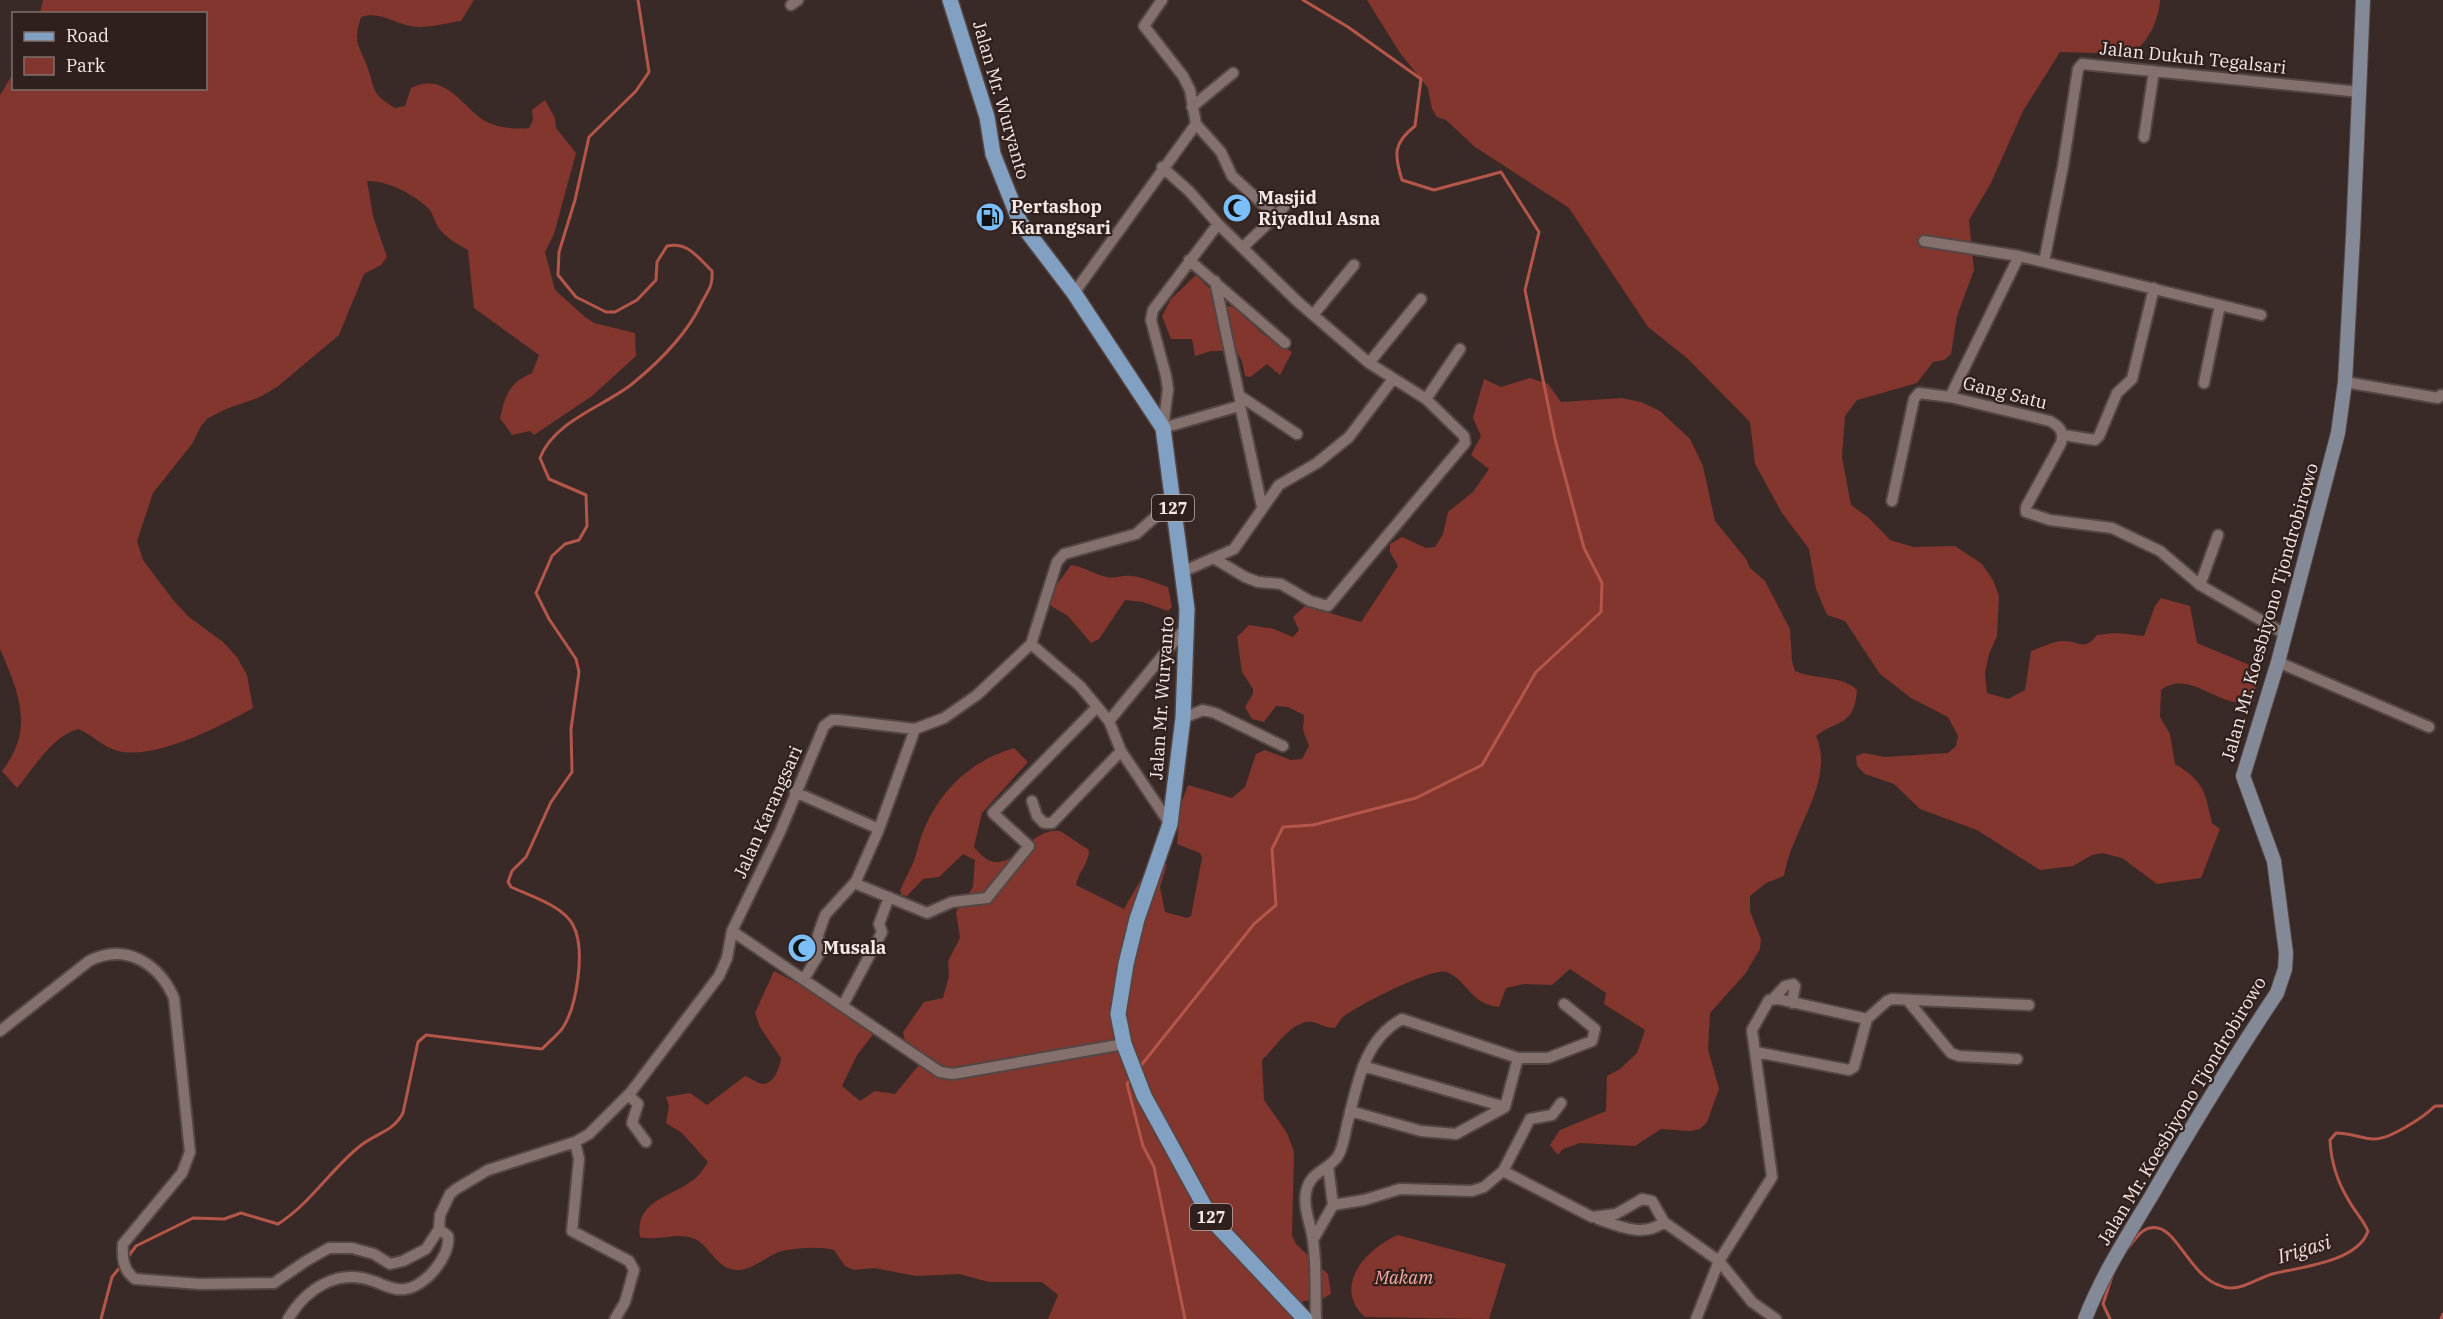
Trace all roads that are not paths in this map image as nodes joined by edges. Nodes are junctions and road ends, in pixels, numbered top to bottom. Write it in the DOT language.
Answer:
graph roads {
  1 [pos="950,0"];
  2 [pos="1162,0"];
  3 [pos="2363,0"];
  4 [pos="2154,71"];
  5 [pos="1233,73"];
  6 [pos="2360,92"];
  7 [pos="1192,107"];
  8 [pos="1196,123"];
  9 [pos="2144,137"];
  10 [pos="1162,167"];
  11 [pos="1290,200"];
  12 [pos="1276,216"];
  13 [pos="1218,224"];
  14 [pos="1924,241"];
  15 [pos="1243,248"];
  16 [pos="2019,256"];
  17 [pos="1190,260"];
  18 [pos="2044,262"];
  19 [pos="1354,265"];
  20 [pos="1215,281"];
  21 [pos="2154,288"];
  22 [pos="1074,293"];
  23 [pos="1421,299"];
  24 [pos="2220,304"];
  25 [pos="1313,315"];
  26 [pos="2261,315"];
  27 [pos="1286,343"];
  28 [pos="1460,349"];
  29 [pos="1369,363"];
  30 [pos="1393,379"];
  31 [pos="2345,382"];
  32 [pos="2204,383"];
  33 [pos="2441,395"];
  34 [pos="1950,397"];
  35 [pos="1425,399"];
  36 [pos="1240,401"];
  37 [pos="1163,428"];
  38 [pos="1297,434"];
  39 [pos="2063,435"];
  40 [pos="1892,501"];
  41 [pos="1172,502"];
  42 [pos="1262,507"];
  43 [pos="2218,535"];
  44 [pos="1215,559"];
  45 [pos="1182,572"];
  46 [pos="2200,585"];
  47 [pos="1187,626"];
  48 [pos="2285,633"];
  49 [pos="1030,644"];
  50 [pos="2278,662"];
  51 [pos="1097,707"];
  52 [pos="1183,718"];
  53 [pos="1109,721"];
  54 [pos="2430,727"];
  55 [pos="915,729"];
  56 [pos="1283,746"];
  57 [pos="1120,751"];
  58 [pos="795,792"];
  59 [pos="1032,801"];
  60 [pos="1170,824"];
  61 [pos="879,829"];
  62 [pos="854,883"];
  63 [pos="889,897"];
  64 [pos="732,931"];
  65 [pos="804,979"];
  66 [pos="1773,999"];
  67 [pos="1792,1002"];
  68 [pos="1908,1002"];
  69 [pos="1564,1004"];
  70 [pos="843,1005"];
  71 [pos="2028,1005"];
  72 [pos="1867,1019"];
  73 [pos="0,1031"];
  74 [pos="1124,1044"];
  75 [pos="1756,1052"];
  76 [pos="1518,1058"];
  77 [pos="2017,1059"];
  78 [pos="1363,1066"];
  79 [pos="628,1095"];
  80 [pos="1561,1103"];
  81 [pos="1505,1107"];
  82 [pos="1350,1112"];
  83 [pos="574,1142"];
  84 [pos="646,1142"];
  85 [pos="1328,1166"];
  86 [pos="1503,1172"];
  87 [pos="1334,1205"];
  88 [pos="1592,1217"];
  89 [pos="1664,1222"];
  90 [pos="439,1229"];
  91 [pos="1313,1240"];
  92 [pos="1719,1261"];
  93 [pos="288,1319"];
  94 [pos="615,1319"];
  95 [pos="1305,1319"];
  96 [pos="1316,1319"];
  97 [pos="1696,1319"];
  98 [pos="1776,1319"];
  99 [pos="2085,1319"];
  1 -- 22 [label="main road, Jalan Mr. Wuryanto / 127"];
  2 -- 7 [label="street"];
  3 -- 6 [label="main road, Jalan Mr. Koesbiyono Tjondrobirowo"];
  4 -- 6 [label="street, Jalan Dukuh Tegalsari"];
  4 -- 9 [label="street"];
  4 -- 18 [label="street, Jalan Dukuh Tegalsari"];
  5 -- 7 [label="street"];
  6 -- 31 [label="main road, Jalan Mr. Koesbiyono Tjondrobirowo"];
  7 -- 8 [label="street"];
  8 -- 10 [label="street"];
  8 -- 12 [label="street"];
  10 -- 13 [label="street"];
  10 -- 22 [label="street"];
  11 -- 12 [label="street"];
  12 -- 15 [label="street"];
  13 -- 15 [label="street"];
  13 -- 17 [label="street"];
  14 -- 16 [label="street"];
  15 -- 25 [label="street"];
  16 -- 18 [label="street"];
  16 -- 34 [label="street"];
  17 -- 20 [label="street"];
  17 -- 37 [label="street"];
  18 -- 21 [label="street"];
  19 -- 25 [label="street"];
  20 -- 27 [label="street"];
  20 -- 36 [label="street"];
  21 -- 24 [label="street"];
  21 -- 39 [label="street"];
  22 -- 37 [label="main road, Jalan Mr. Wuryanto / 127"];
  23 -- 29 [label="street"];
  24 -- 26 [label="street"];
  24 -- 32 [label="street"];
  25 -- 29 [label="street"];
  28 -- 35 [label="street"];
  29 -- 30 [label="street"];
  30 -- 35 [label="street"];
  30 -- 42 [label="street"];
  31 -- 33 [label="street"];
  31 -- 48 [label="main road, Jalan Mr. Koesbiyono Tjondrobirowo"];
  34 -- 39 [label="street, Gang Satu"];
  34 -- 40 [label="street, Gang Satu"];
  35 -- 44 [label="street"];
  36 -- 37 [label="street"];
  36 -- 38 [label="street"];
  36 -- 42 [label="street"];
  37 -- 41 [label="main road, Jalan Mr. Wuryanto / 127"];
  39 -- 46 [label="street"];
  41 -- 45 [label="main road, Jalan Mr. Wuryanto / 127"];
  41 -- 49 [label="street, Jalan Karangsari"];
  42 -- 44 [label="street"];
  43 -- 46 [label="street"];
  44 -- 45 [label="street"];
  45 -- 47 [label="main road, Jalan Mr. Wuryanto / 127"];
  46 -- 48 [label="street"];
  47 -- 52 [label="main road, Jalan Mr. Wuryanto / 127"];
  47 -- 53 [label="street"];
  48 -- 50 [label="main road, Jalan Mr. Koesbiyono Tjondrobirowo"];
  49 -- 51 [label="street"];
  49 -- 55 [label="street, Jalan Karangsari"];
  50 -- 54 [label="street"];
  50 -- 99 [label="main road, Jalan Mr. Koesbiyono Tjondrobirowo"];
  51 -- 53 [label="street"];
  51 -- 63 [label="street"];
  52 -- 56 [label="street"];
  52 -- 60 [label="main road, Jalan Mr. Wuryanto / 127"];
  53 -- 57 [label="street"];
  55 -- 58 [label="street, Jalan Karangsari"];
  55 -- 61 [label="street"];
  57 -- 59 [label="street"];
  57 -- 60 [label="street"];
  58 -- 61 [label="street"];
  58 -- 64 [label="street, Jalan Karangsari"];
  60 -- 74 [label="main road, Jalan Mr. Wuryanto / 127"];
  61 -- 62 [label="street"];
  62 -- 63 [label="street"];
  62 -- 65 [label="street"];
  63 -- 70 [label="street"];
  64 -- 65 [label="street"];
  64 -- 79 [label="street, Jalan Karangsari"];
  65 -- 70 [label="street"];
  66 -- 67 [label="street"];
  66 -- 67 [label="street"];
  66 -- 75 [label="street"];
  67 -- 72 [label="street"];
  68 -- 71 [label="street"];
  68 -- 72 [label="street"];
  68 -- 77 [label="street"];
  69 -- 76 [label="street"];
  70 -- 74 [label="street"];
  72 -- 75 [label="street"];
  73 -- 90 [label="street"];
  74 -- 95 [label="main road, Jalan Mr. Wuryanto / 127"];
  75 -- 92 [label="street"];
  76 -- 78 [label="street"];
  76 -- 81 [label="street"];
  78 -- 81 [label="street"];
  78 -- 82 [label="street"];
  79 -- 83 [label="street, Jalan Karangsari"];
  79 -- 84 [label="street"];
  80 -- 86 [label="street"];
  81 -- 82 [label="street"];
  82 -- 85 [label="street"];
  83 -- 90 [label="street, Jalan Karangsari"];
  83 -- 94 [label="street"];
  85 -- 87 [label="street"];
  85 -- 91 [label="street"];
  86 -- 87 [label="street"];
  86 -- 88 [label="street"];
  87 -- 91 [label="street"];
  88 -- 89 [label="street"];
  88 -- 89 [label="street"];
  89 -- 92 [label="street"];
  90 -- 93 [label="street"];
  91 -- 96 [label="street"];
  92 -- 97 [label="street"];
  92 -- 98 [label="street"];
}
